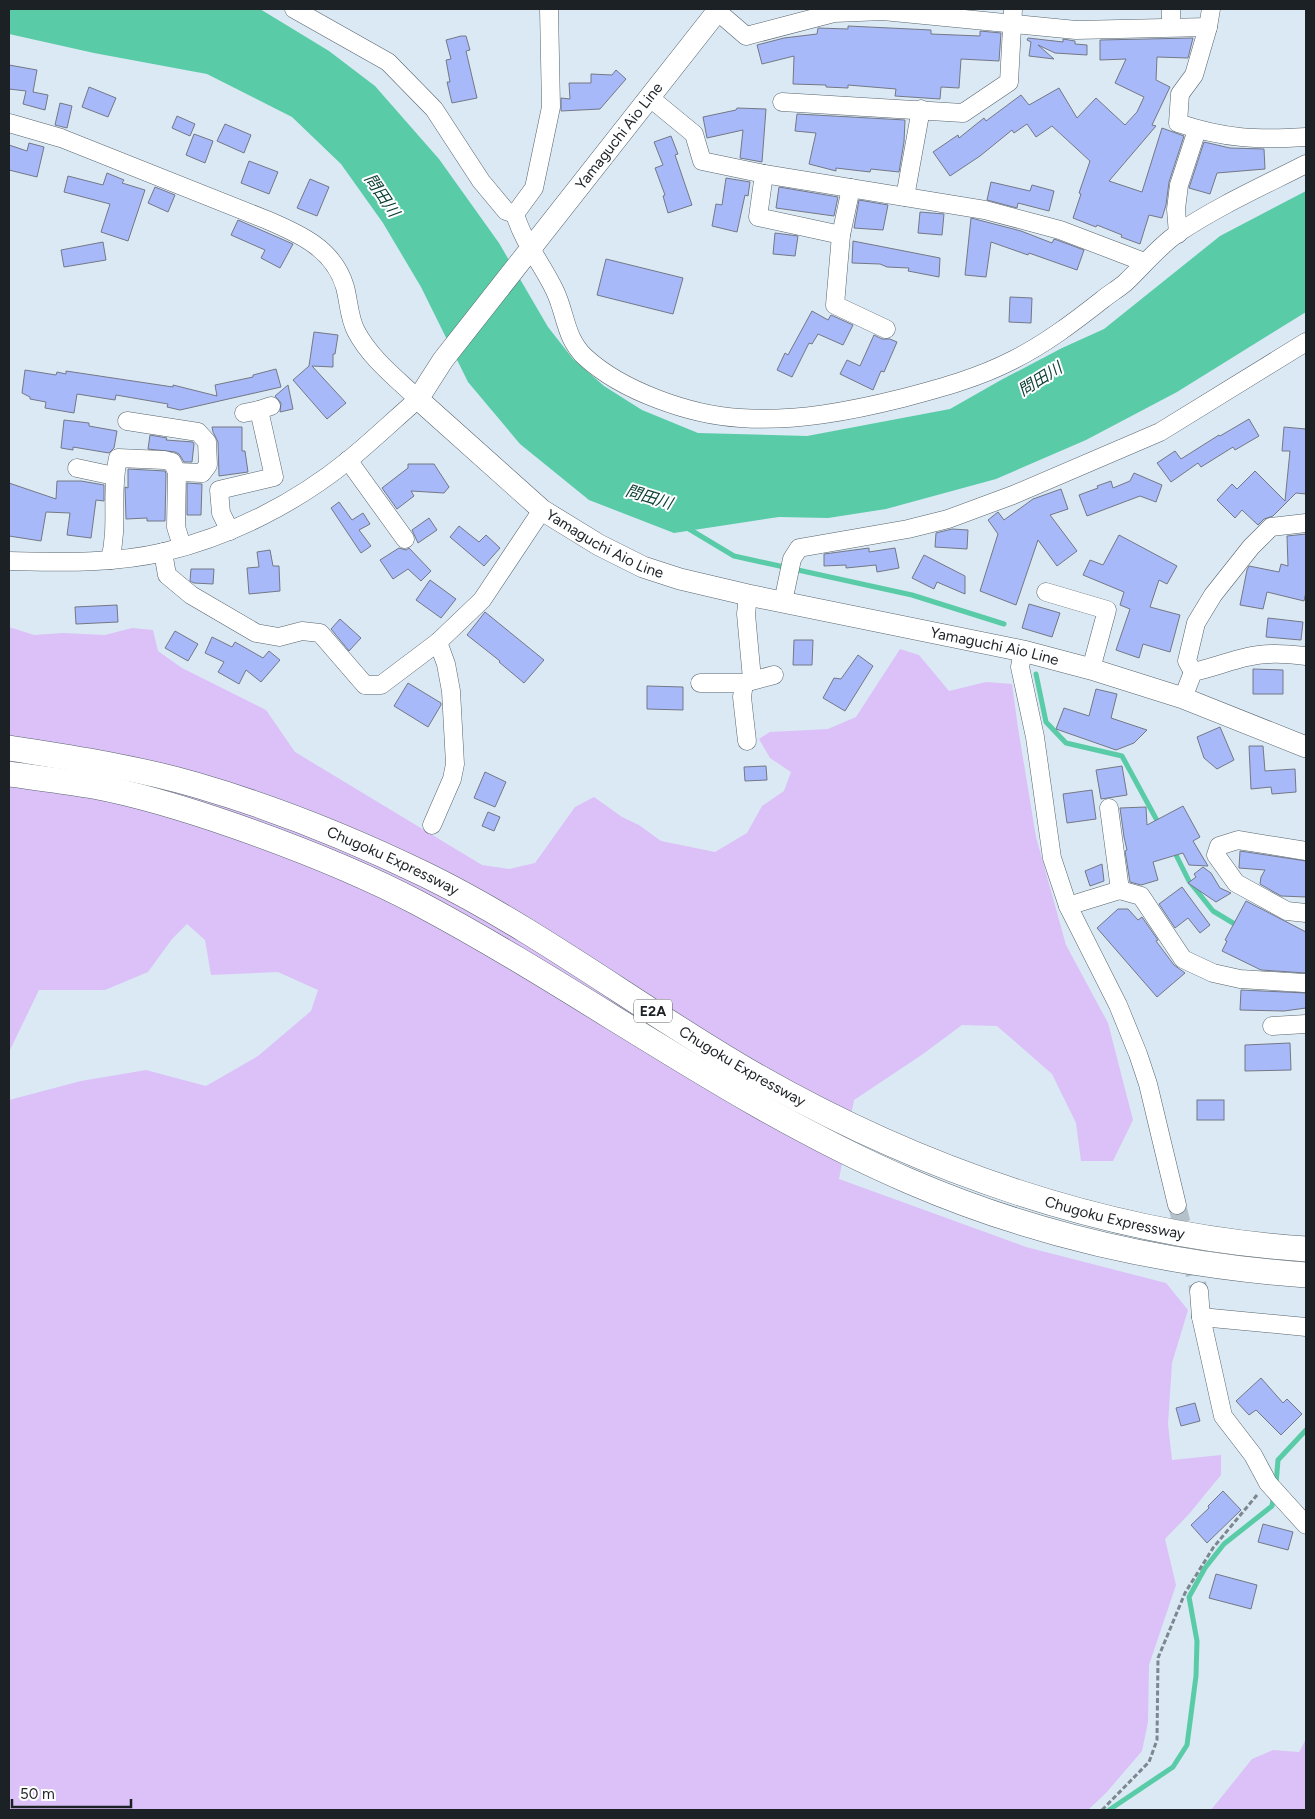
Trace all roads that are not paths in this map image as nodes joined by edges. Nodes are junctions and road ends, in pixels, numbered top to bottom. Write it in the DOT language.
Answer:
graph roads {
  1 [pos="294,9"];
  2 [pos="549,9"];
  3 [pos="1171,9"];
  4 [pos="1210,9"];
  5 [pos="718,10"];
  6 [pos="883,10"];
  7 [pos="1012,17"];
  8 [pos="1172,27"];
  9 [pos="1208,27"];
  10 [pos="649,97"];
  11 [pos="782,102"];
  12 [pos="921,110"];
  13 [pos="9,123"];
  14 [pos="1197,130"];
  15 [pos="1306,137"];
  16 [pos="1306,164"];
  17 [pos="764,174"];
  18 [pos="851,188"];
  19 [pos="905,197"];
  20 [pos="515,214"];
  21 [pos="1178,234"];
  22 [pos="841,235"];
  23 [pos="528,253"];
  24 [pos="1144,262"];
  25 [pos="886,329"];
  26 [pos="1306,342"];
  27 [pos="418,399"];
  28 [pos="258,410"];
  29 [pos="127,420"];
  30 [pos="348,460"];
  31 [pos="77,468"];
  32 [pos="177,472"];
  33 [pos="114,476"];
  34 [pos="542,510"];
  35 [pos="1306,523"];
  36 [pos="230,531"];
  37 [pos="404,538"];
  38 [pos="182,546"];
  39 [pos="162,552"];
  40 [pos="110,560"];
  41 [pos="9,561"];
  42 [pos="1046,592"];
  43 [pos="748,595"];
  44 [pos="783,602"];
  45 [pos="438,642"];
  46 [pos="1023,651"];
  47 [pos="1306,656"];
  48 [pos="1091,669"];
  49 [pos="1193,672"];
  50 [pos="774,675"];
  51 [pos="748,681"];
  52 [pos="700,683"];
  53 [pos="1183,698"];
  54 [pos="747,741"];
  55 [pos="1306,747"];
  56 [pos="9,748"];
  57 [pos="9,774"];
  58 [pos="1109,808"];
  59 [pos="432,825"];
  60 [pos="1306,851"];
  61 [pos="1120,890"];
  62 [pos="1068,906"];
  63 [pos="1306,913"];
  64 [pos="1304,983"];
  65 [pos="1306,1024"];
  66 [pos="1272,1026"];
  67 [pos="1177,1205"];
  68 [pos="1306,1249"];
  69 [pos="1306,1275"];
  70 [pos="1199,1290"];
  71 [pos="1202,1317"];
  72 [pos="1306,1327"];
  73 [pos="1306,1525"];
  1 -- 20 [label="street"];
  2 -- 20 [label="street"];
  3 -- 8 [label="street"];
  4 -- 9 [label="street"];
  5 -- 6 [label="street"];
  5 -- 10 [label="main road, Yamaguchi Aio Line"];
  6 -- 7 [label="street"];
  7 -- 8 [label="street"];
  7 -- 12 [label="street"];
  8 -- 9 [label="street"];
  9 -- 14 [label="street"];
  10 -- 17 [label="street"];
  10 -- 23 [label="main road, Yamaguchi Aio Line"];
  11 -- 12 [label="street"];
  12 -- 19 [label="street"];
  13 -- 27 [label="street"];
  14 -- 15 [label="street"];
  14 -- 21 [label="street"];
  16 -- 21 [label="street"];
  17 -- 18 [label="street"];
  17 -- 22 [label="street"];
  18 -- 19 [label="street"];
  18 -- 22 [label="street"];
  19 -- 24 [label="street"];
  20 -- 23 [label="street"];
  21 -- 24 [label="street"];
  22 -- 25 [label="street"];
  23 -- 24 [label="street"];
  23 -- 27 [label="main road, Yamaguchi Aio Line"];
  26 -- 44 [label="street"];
  27 -- 30 [label="street"];
  27 -- 34 [label="main road, Yamaguchi Aio Line"];
  28 -- 36 [label="street"];
  29 -- 32 [label="street"];
  30 -- 36 [label="street"];
  30 -- 37 [label="street"];
  31 -- 33 [label="street"];
  32 -- 33 [label="street"];
  32 -- 38 [label="street"];
  33 -- 40 [label="street"];
  34 -- 43 [label="main road, Yamaguchi Aio Line"];
  34 -- 45 [label="street"];
  35 -- 49 [label="street"];
  36 -- 38 [label="street"];
  38 -- 39 [label="street"];
  39 -- 40 [label="street"];
  39 -- 45 [label="street"];
  40 -- 41 [label="street"];
  42 -- 48 [label="street"];
  43 -- 44 [label="main road, Yamaguchi Aio Line"];
  43 -- 51 [label="street"];
  44 -- 46 [label="main road, Yamaguchi Aio Line"];
  45 -- 59 [label="street"];
  46 -- 48 [label="main road, Yamaguchi Aio Line"];
  46 -- 62 [label="street"];
  47 -- 49 [label="street"];
  48 -- 53 [label="main road, Yamaguchi Aio Line"];
  49 -- 53 [label="street"];
  50 -- 51 [label="street"];
  51 -- 52 [label="street"];
  51 -- 54 [label="street"];
  53 -- 55 [label="main road, Yamaguchi Aio Line"];
  56 -- 68 [label="highway, Chugoku Expressway / E2A"];
  57 -- 69 [label="highway, Chugoku Expressway / E2A"];
  58 -- 61 [label="street"];
  60 -- 63 [label="street"];
  61 -- 62 [label="street"];
  61 -- 64 [label="street"];
  62 -- 67 [label="street"];
  65 -- 66 [label="street"];
  70 -- 71 [label="street"];
  71 -- 72 [label="street"];
  71 -- 73 [label="street"];
}
